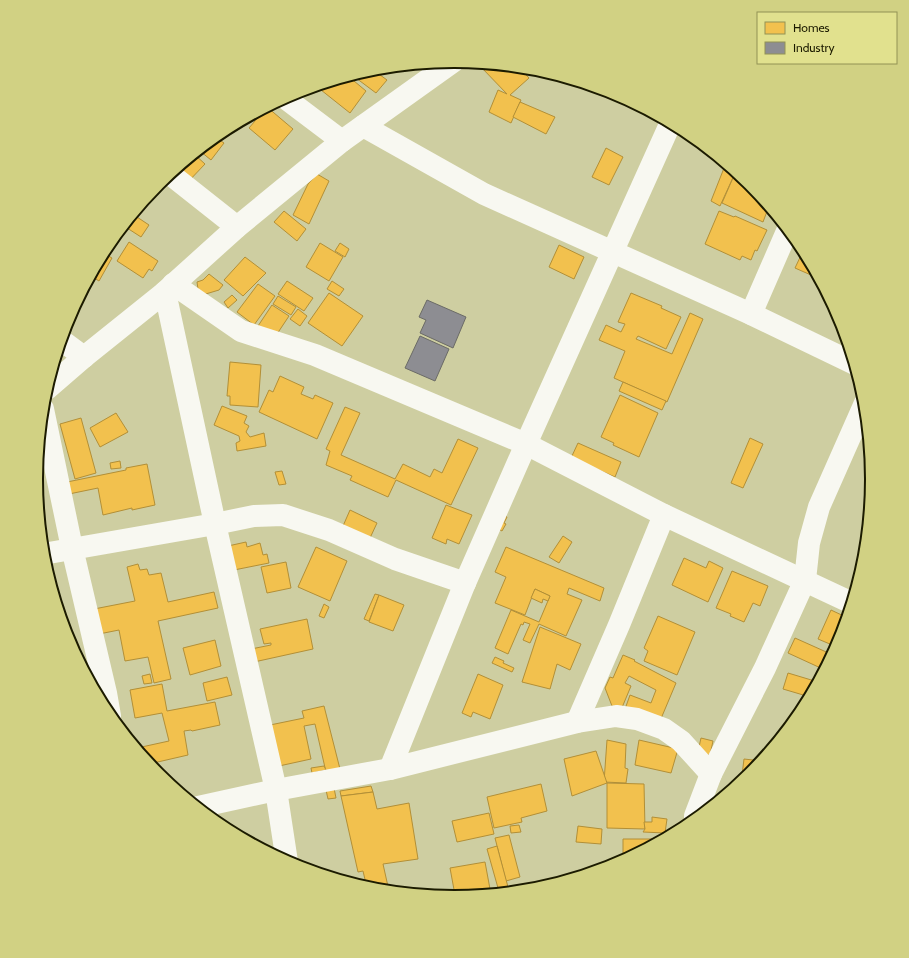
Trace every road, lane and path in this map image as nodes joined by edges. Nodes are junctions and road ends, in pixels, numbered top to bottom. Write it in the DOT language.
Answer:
graph roads {
  1 [pos="444,68"];
  2 [pos="290,102"];
  3 [pos="363,126"];
  4 [pos="668,128"];
  5 [pos="342,141"];
  6 [pos="175,178"];
  7 [pos="237,227"];
  8 [pos="786,234"];
  9 [pos="613,251"];
  10 [pos="169,288"];
  11 [pos="751,314"];
  12 [pos="66,344"];
  13 [pos="84,356"];
  14 [pos="848,361"];
  15 [pos="55,382"];
  16 [pos="860,415"];
  17 [pos="47,427"];
  18 [pos="526,444"];
  19 [pos="664,514"];
  20 [pos="215,524"];
  21 [pos="72,548"];
  22 [pos="50,553"];
  23 [pos="805,580"];
  24 [pos="465,583"];
  25 [pos="848,600"];
  26 [pos="107,700"];
  27 [pos="577,722"];
  28 [pos="390,770"];
  29 [pos="711,774"];
  30 [pos="276,790"];
  31 [pos="205,806"];
  32 [pos="697,811"];
  33 [pos="287,854"];
  1 -- 3 [label="street"];
  2 -- 5 [label="street"];
  3 -- 5 [label="street"];
  3 -- 9 [label="street"];
  4 -- 9 [label="street"];
  5 -- 7 [label="street"];
  6 -- 7 [label="street"];
  7 -- 10 [label="street"];
  8 -- 11 [label="street"];
  9 -- 11 [label="street"];
  9 -- 18 [label="street"];
  10 -- 13 [label="street"];
  10 -- 18 [label="street"];
  10 -- 20 [label="street"];
  11 -- 14 [label="street"];
  12 -- 13 [label="street"];
  13 -- 15 [label="street"];
  16 -- 23 [label="street"];
  17 -- 21 [label="street"];
  18 -- 19 [label="street"];
  18 -- 24 [label="street"];
  19 -- 23 [label="street"];
  19 -- 27 [label="street"];
  20 -- 21 [label="street"];
  20 -- 24 [label="street"];
  20 -- 30 [label="street"];
  21 -- 22 [label="street"];
  21 -- 26 [label="street"];
  23 -- 25 [label="street"];
  23 -- 29 [label="street"];
  24 -- 28 [label="street"];
  27 -- 28 [label="street"];
  27 -- 29 [label="street"];
  28 -- 30 [label="street"];
  29 -- 32 [label="street"];
  30 -- 31 [label="street"];
  30 -- 33 [label="street"];
}
